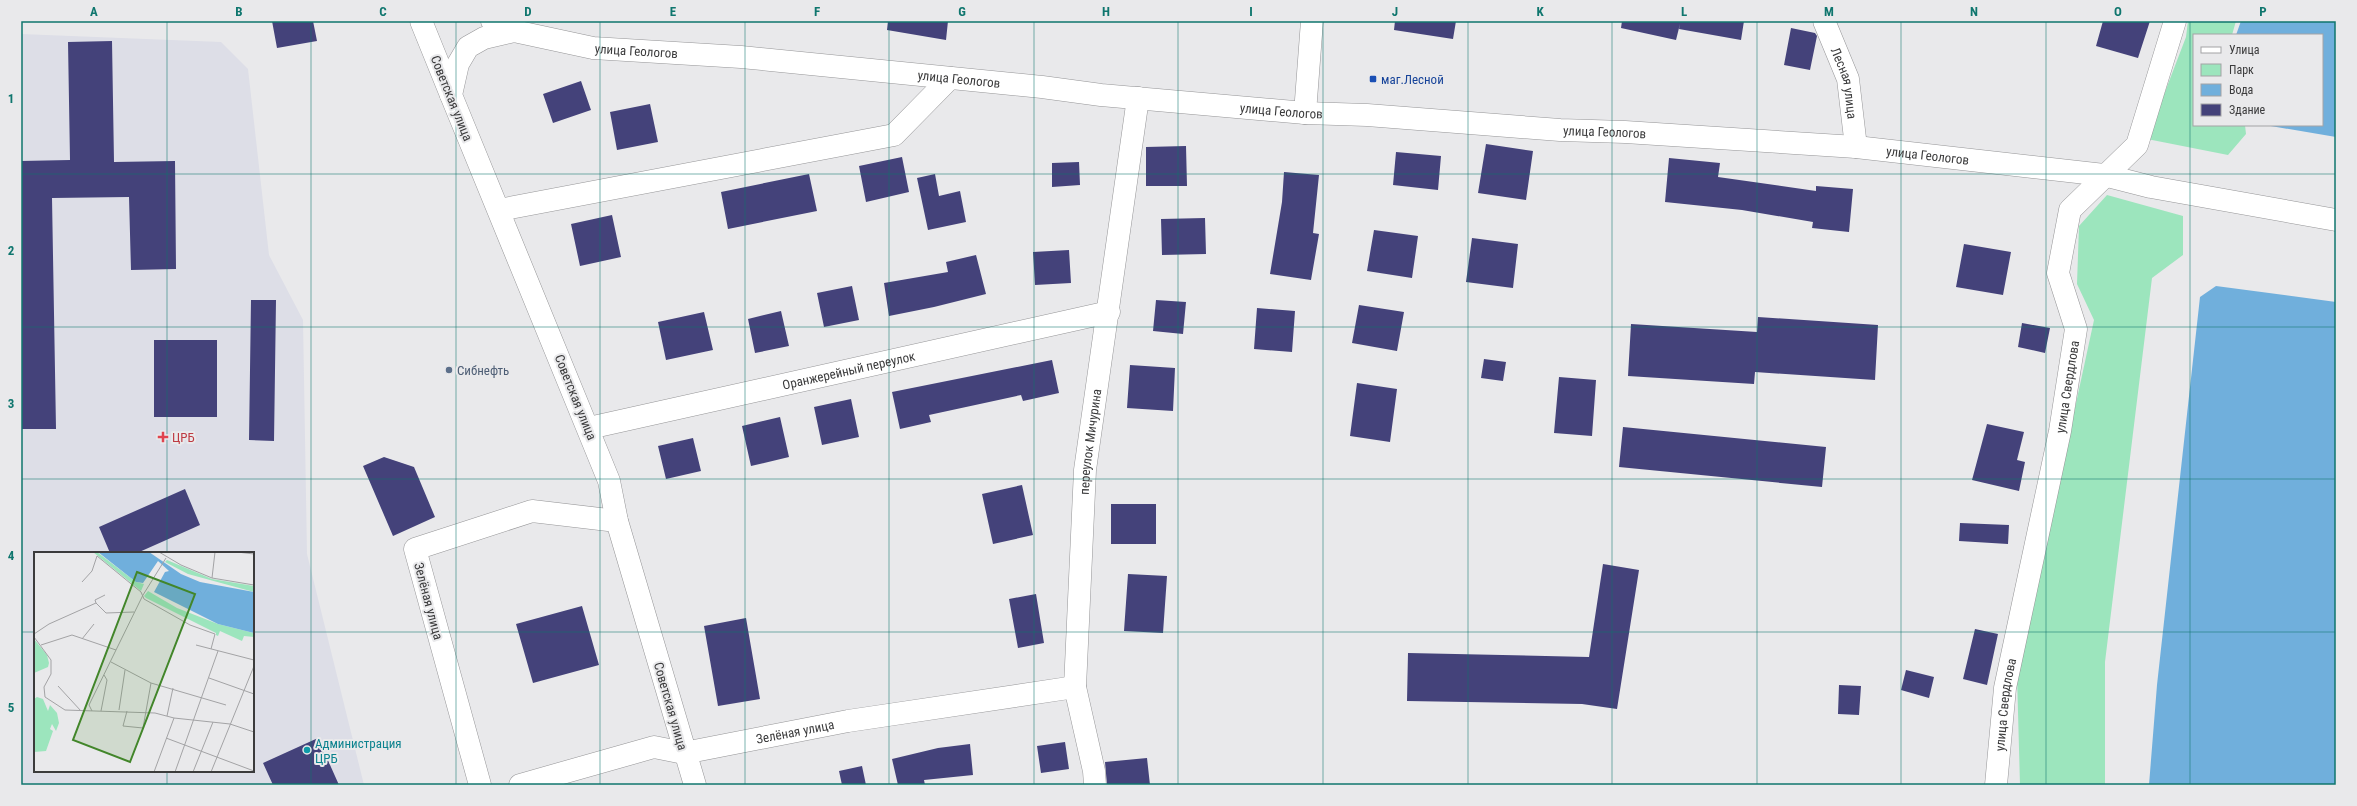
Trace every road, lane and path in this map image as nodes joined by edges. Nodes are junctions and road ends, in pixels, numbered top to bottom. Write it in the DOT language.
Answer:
graph roads {
  1 [pos="421,21"];
  2 [pos="492,21"];
  3 [pos="1312,21"];
  4 [pos="1824,21"];
  5 [pos="2176,21"];
  6 [pos="514,31"];
  7 [pos="950,78"];
  8 [pos="451,95"];
  9 [pos="1138,98"];
  10 [pos="1305,113"];
  11 [pos="1856,147"];
  12 [pos="2104,175"];
  13 [pos="499,210"];
  14 [pos="2336,220"];
  15 [pos="1109,312"];
  16 [pos="589,428"];
  17 [pos="617,521"];
  18 [pos="1075,687"];
  19 [pos="684,753"];
  20 [pos="480,785"];
  21 [pos="520,785"];
  22 [pos="695,785"];
  23 [pos="1095,785"];
  24 [pos="1996,785"];
  1 -- 8 [label="street, Советская улица"];
  2 -- 6 [label="street"];
  3 -- 10 [label="street"];
  4 -- 11 [label="street, Лесная улица"];
  5 -- 12 [label="street, улица Свердлова"];
  6 -- 7 [label="street, улица Геологов"];
  6 -- 8 [label="street, улица Геологов"];
  7 -- 9 [label="street, улица Геологов"];
  7 -- 13 [label="street"];
  8 -- 13 [label="street, Советская улица"];
  9 -- 10 [label="street, улица Геологов"];
  9 -- 15 [label="street, переулок Мичурина"];
  10 -- 11 [label="street, улица Геологов"];
  11 -- 12 [label="street, улица Геологов"];
  12 -- 14 [label="street, улица Геологов"];
  12 -- 24 [label="street, улица Свердлова"];
  13 -- 16 [label="street, Советская улица"];
  15 -- 16 [label="street, Оранжерейный переулок"];
  15 -- 18 [label="street, переулок Мичурина"];
  16 -- 17 [label="street, Советская улица"];
  17 -- 19 [label="street, Советская улица"];
  17 -- 20 [label="street, Зелёная улица"];
  18 -- 19 [label="street, Зелёная улица"];
  18 -- 23 [label="street, переулок Мичурина"];
  19 -- 21 [label="street, Зелёная улица"];
  19 -- 22 [label="street, Советская улица"];
}
